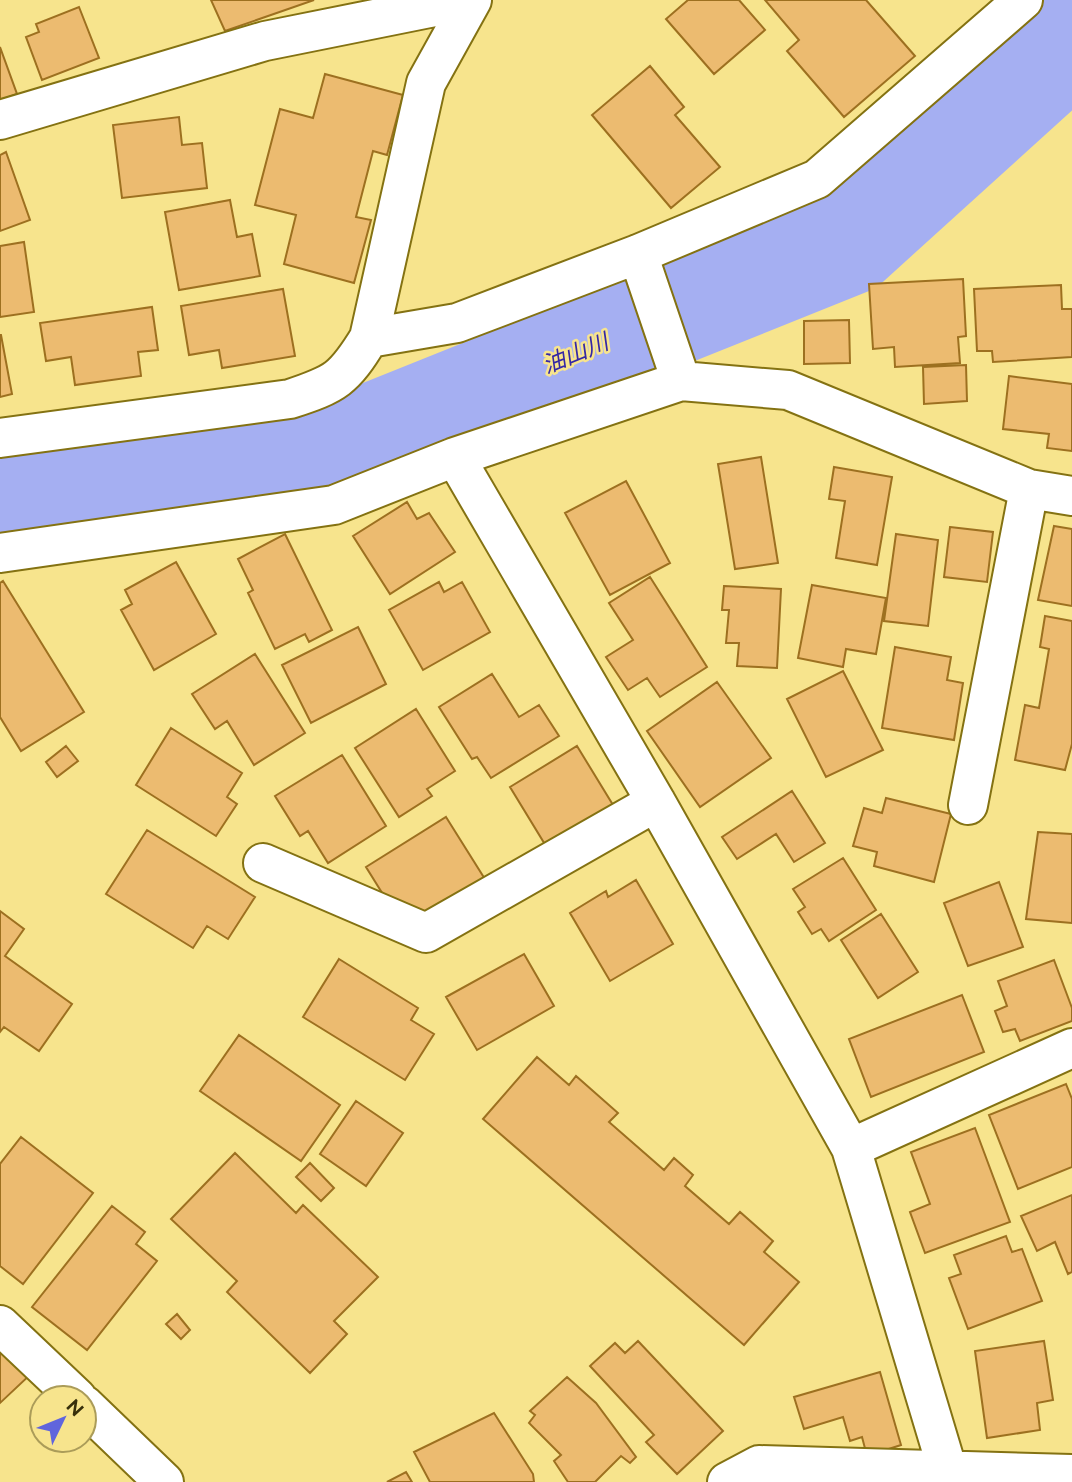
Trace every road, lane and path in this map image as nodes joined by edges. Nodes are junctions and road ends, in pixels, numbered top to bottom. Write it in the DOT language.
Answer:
graph roads {
  1 [pos="471,0"];
  2 [pos="1023,0"];
  3 [pos="0,120"];
  4 [pos="638,254"];
  5 [pos="369,338"];
  6 [pos="681,381"];
  7 [pos="0,438"];
  8 [pos="455,457"];
  9 [pos="1029,489"];
  10 [pos="1072,496"];
  11 [pos="0,553"];
  12 [pos="656,802"];
  13 [pos="968,805"];
  14 [pos="263,863"];
  15 [pos="1072,1048"];
  16 [pos="850,1148"];
  17 [pos="0,1325"];
  18 [pos="62,1384"];
  19 [pos="98,1418"];
  20 [pos="947,1468"];
  21 [pos="1072,1474"];
  22 [pos="164,1482"];
  23 [pos="727,1482"];
  1 -- 3 [label="street"];
  1 -- 5 [label="street"];
  2 -- 4 [label="street"];
  4 -- 5 [label="street"];
  4 -- 6 [label="street"];
  5 -- 7 [label="street"];
  6 -- 8 [label="street"];
  6 -- 9 [label="street"];
  8 -- 11 [label="street"];
  8 -- 12 [label="street"];
  9 -- 10 [label="street"];
  9 -- 13 [label="street"];
  12 -- 14 [label="street"];
  12 -- 16 [label="street"];
  15 -- 16 [label="street"];
  16 -- 20 [label="street"];
  17 -- 18 [label="street"];
  19 -- 22 [label="street"];
  20 -- 21 [label="street"];
  20 -- 23 [label="street"];
}
